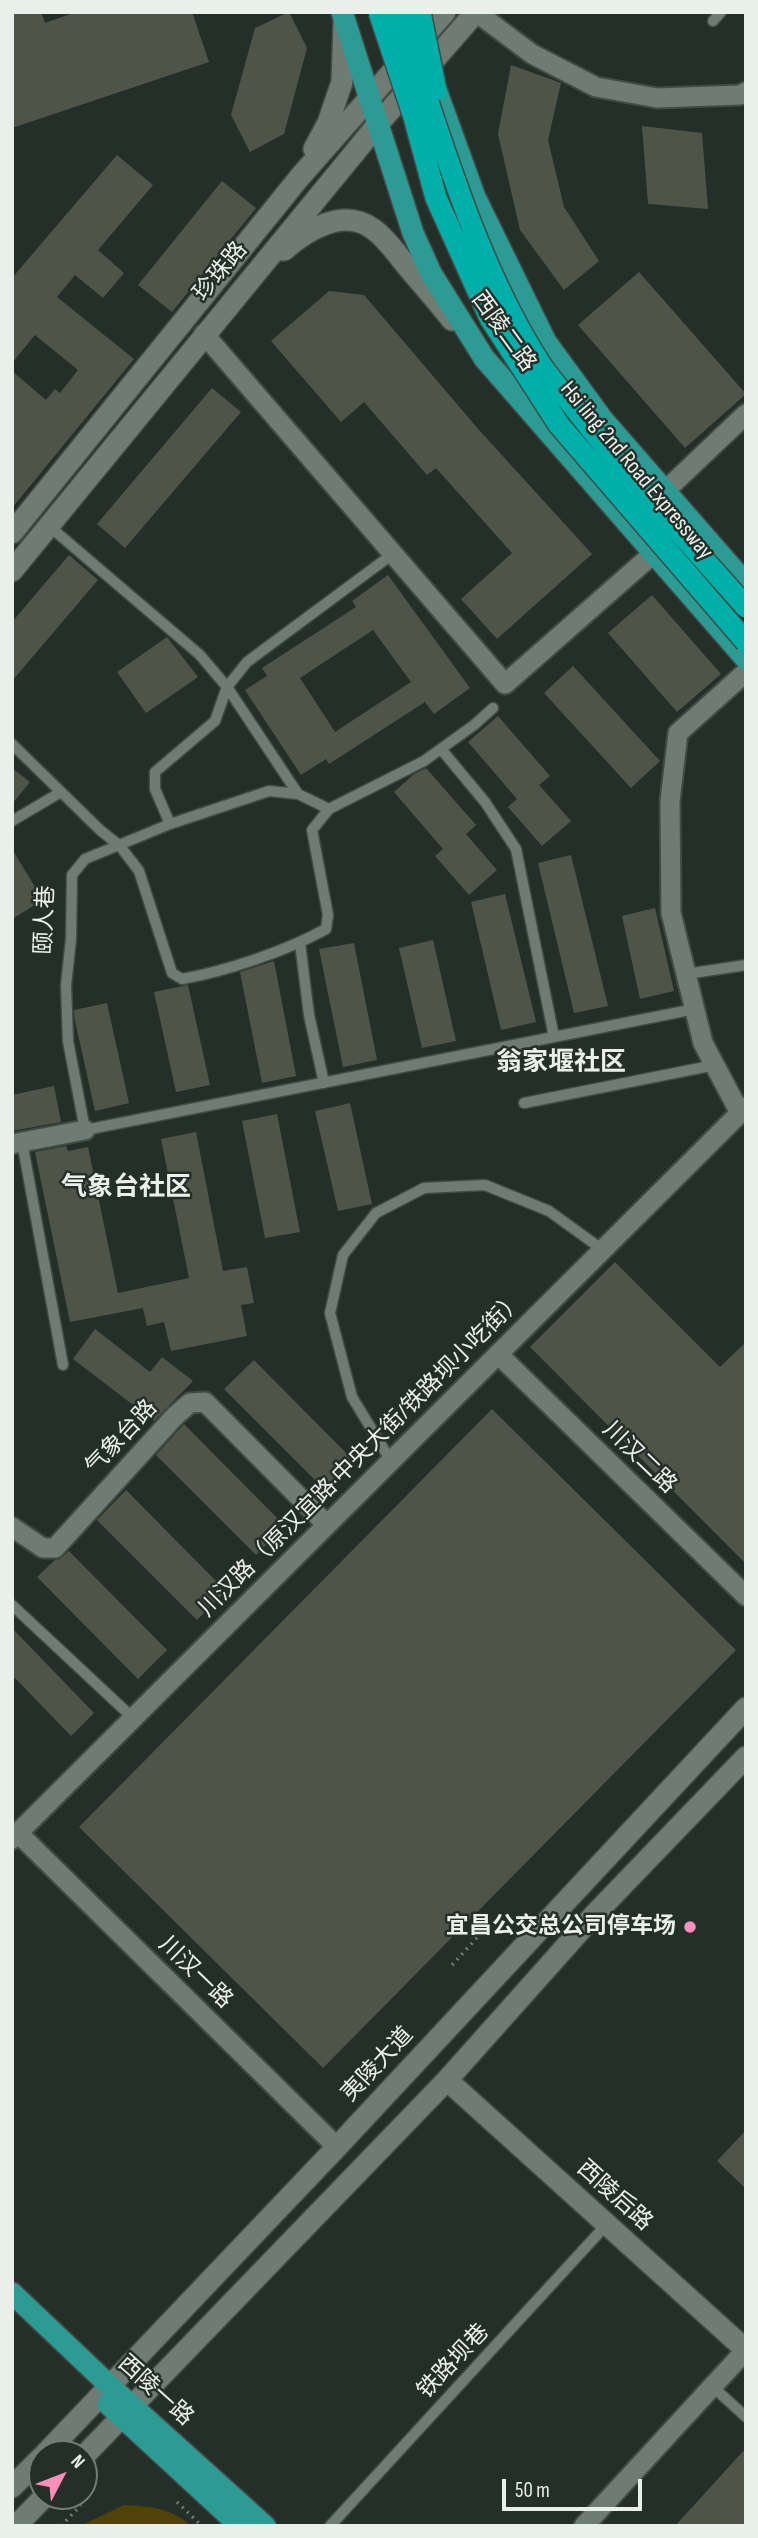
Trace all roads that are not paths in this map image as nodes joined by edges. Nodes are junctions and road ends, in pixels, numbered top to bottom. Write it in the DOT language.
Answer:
graph roads {
  1 [pos="379,12"];
  2 [pos="398,12"];
  3 [pos="409,12"];
  4 [pos="420,12"];
  5 [pos="444,12"];
  6 [pos="476,12"];
  7 [pos="721,12"];
  8 [pos="343,15"];
  9 [pos="713,22"];
  10 [pos="419,42"];
  11 [pos="428,66"];
  12 [pos="746,92"];
  13 [pos="369,99"];
  14 [pos="378,124"];
  15 [pos="445,148"];
  16 [pos="299,178"];
  17 [pos="234,297"];
  18 [pos="204,334"];
  19 [pos="484,358"];
  20 [pos="746,414"];
  21 [pos="665,491"];
  22 [pos="49,526"];
  23 [pos="12,533"];
  24 [pos="394,552"];
  25 [pos="654,554"];
  26 [pos="12,571"];
  27 [pos="746,584"];
  28 [pos="746,607"];
  29 [pos="746,642"];
  30 [pos="746,659"];
  31 [pos="746,672"];
  32 [pos="228,687"];
  33 [pos="493,708"];
  34 [pos="12,744"];
  35 [pos="441,749"];
  36 [pos="61,792"];
  37 [pos="298,794"];
  38 [pos="329,809"];
  39 [pos="12,821"];
  40 [pos="170,824"];
  41 [pos="120,846"];
  42 [pos="300,943"];
  43 [pos="746,965"];
  44 [pos="686,974"];
  45 [pos="695,1009"];
  46 [pos="554,1037"];
  47 [pos="715,1065"];
  48 [pos="324,1083"];
  49 [pos="524,1104"];
  50 [pos="743,1110"];
  51 [pos="85,1130"];
  52 [pos="17,1143"];
  53 [pos="603,1250"];
  54 [pos="498,1354"];
  55 [pos="63,1365"];
  56 [pos="391,1461"];
  57 [pos="327,1525"];
  58 [pos="12,1527"];
  59 [pos="746,1597"];
  60 [pos="12,1605"];
  61 [pos="746,1708"];
  62 [pos="133,1718"];
  63 [pos="746,1757"];
  64 [pos="15,1836"];
  65 [pos="447,2080"];
  66 [pos="337,2147"];
  67 [pos="607,2224"];
  68 [pos="12,2294"];
  69 [pos="12,2313"];
  70 [pos="746,2350"];
  71 [pos="712,2386"];
  72 [pos="106,2392"];
  73 [pos="127,2412"];
  74 [pos="746,2417"];
  75 [pos="59,2440"];
  76 [pos="98,2442"];
  77 [pos="28,2471"];
  78 [pos="12,2487"];
  79 [pos="31,2510"];
  80 [pos="16,2526"];
  81 [pos="240,2526"];
  82 [pos="265,2526"];
  83 [pos="330,2526"];
  84 [pos="584,2526"];
  1 -- 29 [label="highway, Hsi ling 2nd Road Expressway, bridge"];
  2 -- 15 [label="highway, Hsi ling 2nd Road Expressway, bridge"];
  3 -- 10 [label="main road, 西陵二路"];
  4 -- 15 [label="highway, bridge"];
  5 -- 10 [label="main road, 珍珠路"];
  6 -- 11 [label="main road, 珍珠路"];
  6 -- 12 [label="street"];
  7 -- 9 [label="lane"];
  8 -- 13 [label="main road, 西陵二路"];
  8 -- 16 [label="main road"];
  10 -- 11 [label="main road, 西陵二路"];
  10 -- 13 [label="main road, 珍珠路"];
  11 -- 14 [label="main road, 珍珠路"];
  11 -- 21 [label="main road, 西陵二路"];
  13 -- 14 [label="main road, 西陵二路"];
  13 -- 16 [label="main road, 珍珠路"];
  14 -- 17 [label="main road, 珍珠路"];
  14 -- 19 [label="main road, 西陵二路"];
  15 -- 28 [label="highway, Hsi ling 2nd Road Expressway, bridge"];
  16 -- 23 [label="main road, 珍珠路"];
  17 -- 18 [label="main road, 珍珠路"];
  17 -- 19 [label="main road"];
  18 -- 22 [label="main road, 珍珠路"];
  18 -- 24 [label="street"];
  19 -- 25 [label="main road, 西陵二路"];
  20 -- 21 [label="street"];
  21 -- 27 [label="main road, 西陵二路"];
  22 -- 26 [label="main road, 珍珠路"];
  22 -- 32 [label="lane"];
  24 -- 25 [label="street"];
  24 -- 32 [label="lane"];
  25 -- 30 [label="main road, 西陵二路"];
  31 -- 44 [label="street"];
  32 -- 37 [label="lane"];
  32 -- 40 [label="lane"];
  33 -- 35 [label="lane"];
  34 -- 36 [label="lane"];
  35 -- 38 [label="lane"];
  35 -- 46 [label="lane"];
  36 -- 39 [label="lane"];
  36 -- 41 [label="lane"];
  37 -- 38 [label="lane, 颐人巷"];
  37 -- 40 [label="lane, 颐人巷"];
  38 -- 42 [label="lane"];
  40 -- 41 [label="lane, 颐人巷"];
  41 -- 42 [label="lane"];
  41 -- 51 [label="lane, 颐人巷"];
  42 -- 48 [label="lane"];
  43 -- 44 [label="lane"];
  44 -- 45 [label="street"];
  45 -- 46 [label="lane"];
  45 -- 47 [label="street"];
  46 -- 48 [label="lane"];
  47 -- 49 [label="lane"];
  47 -- 50 [label="street"];
  48 -- 51 [label="lane"];
  50 -- 53 [label="street, 川汉路（原汉宜路·中央大街/铁路坝小吃街）"];
  51 -- 52 [label="street"];
  52 -- 55 [label="lane"];
  53 -- 54 [label="street, 川汉路（原汉宜路·中央大街/铁路坝小吃街）"];
  53 -- 56 [label="lane"];
  54 -- 56 [label="street, 川汉路（原汉宜路·中央大街/铁路坝小吃街）"];
  54 -- 59 [label="street, 川汉二路"];
  56 -- 57 [label="street, 川汉路（原汉宜路·中央大街/铁路坝小吃街）"];
  57 -- 58 [label="street, 气象台路"];
  57 -- 62 [label="street, 川汉路（原汉宜路·中央大街/铁路坝小吃街）"];
  60 -- 62 [label="lane"];
  61 -- 66 [label="main road, 夷陵大道"];
  62 -- 64 [label="street, 川汉路（原汉宜路·中央大街/铁路坝小吃街）"];
  63 -- 65 [label="main road"];
  64 -- 66 [label="street, 川汉一路"];
  65 -- 67 [label="main road, 西陵后路"];
  65 -- 73 [label="main road"];
  66 -- 72 [label="main road, 夷陵大道"];
  67 -- 70 [label="main road, 西陵后路"];
  67 -- 83 [label="lane, 铁路坝巷"];
  68 -- 72 [label="main road, 西陵一路"];
  69 -- 72 [label="main road, 西陵一路"];
  70 -- 71 [label="street"];
  71 -- 74 [label="lane"];
  71 -- 84 [label="street"];
  72 -- 73 [label="main road, 西陵一路"];
  72 -- 75 [label="main road, 夷陵大道"];
  73 -- 76 [label="main road"];
  73 -- 81 [label="main road, 西陵一路"];
  73 -- 82 [label="main road, 西陵一路"];
  77 -- 78 [label="main road, 夷陵大道"];
  79 -- 80 [label="main road"];
}
